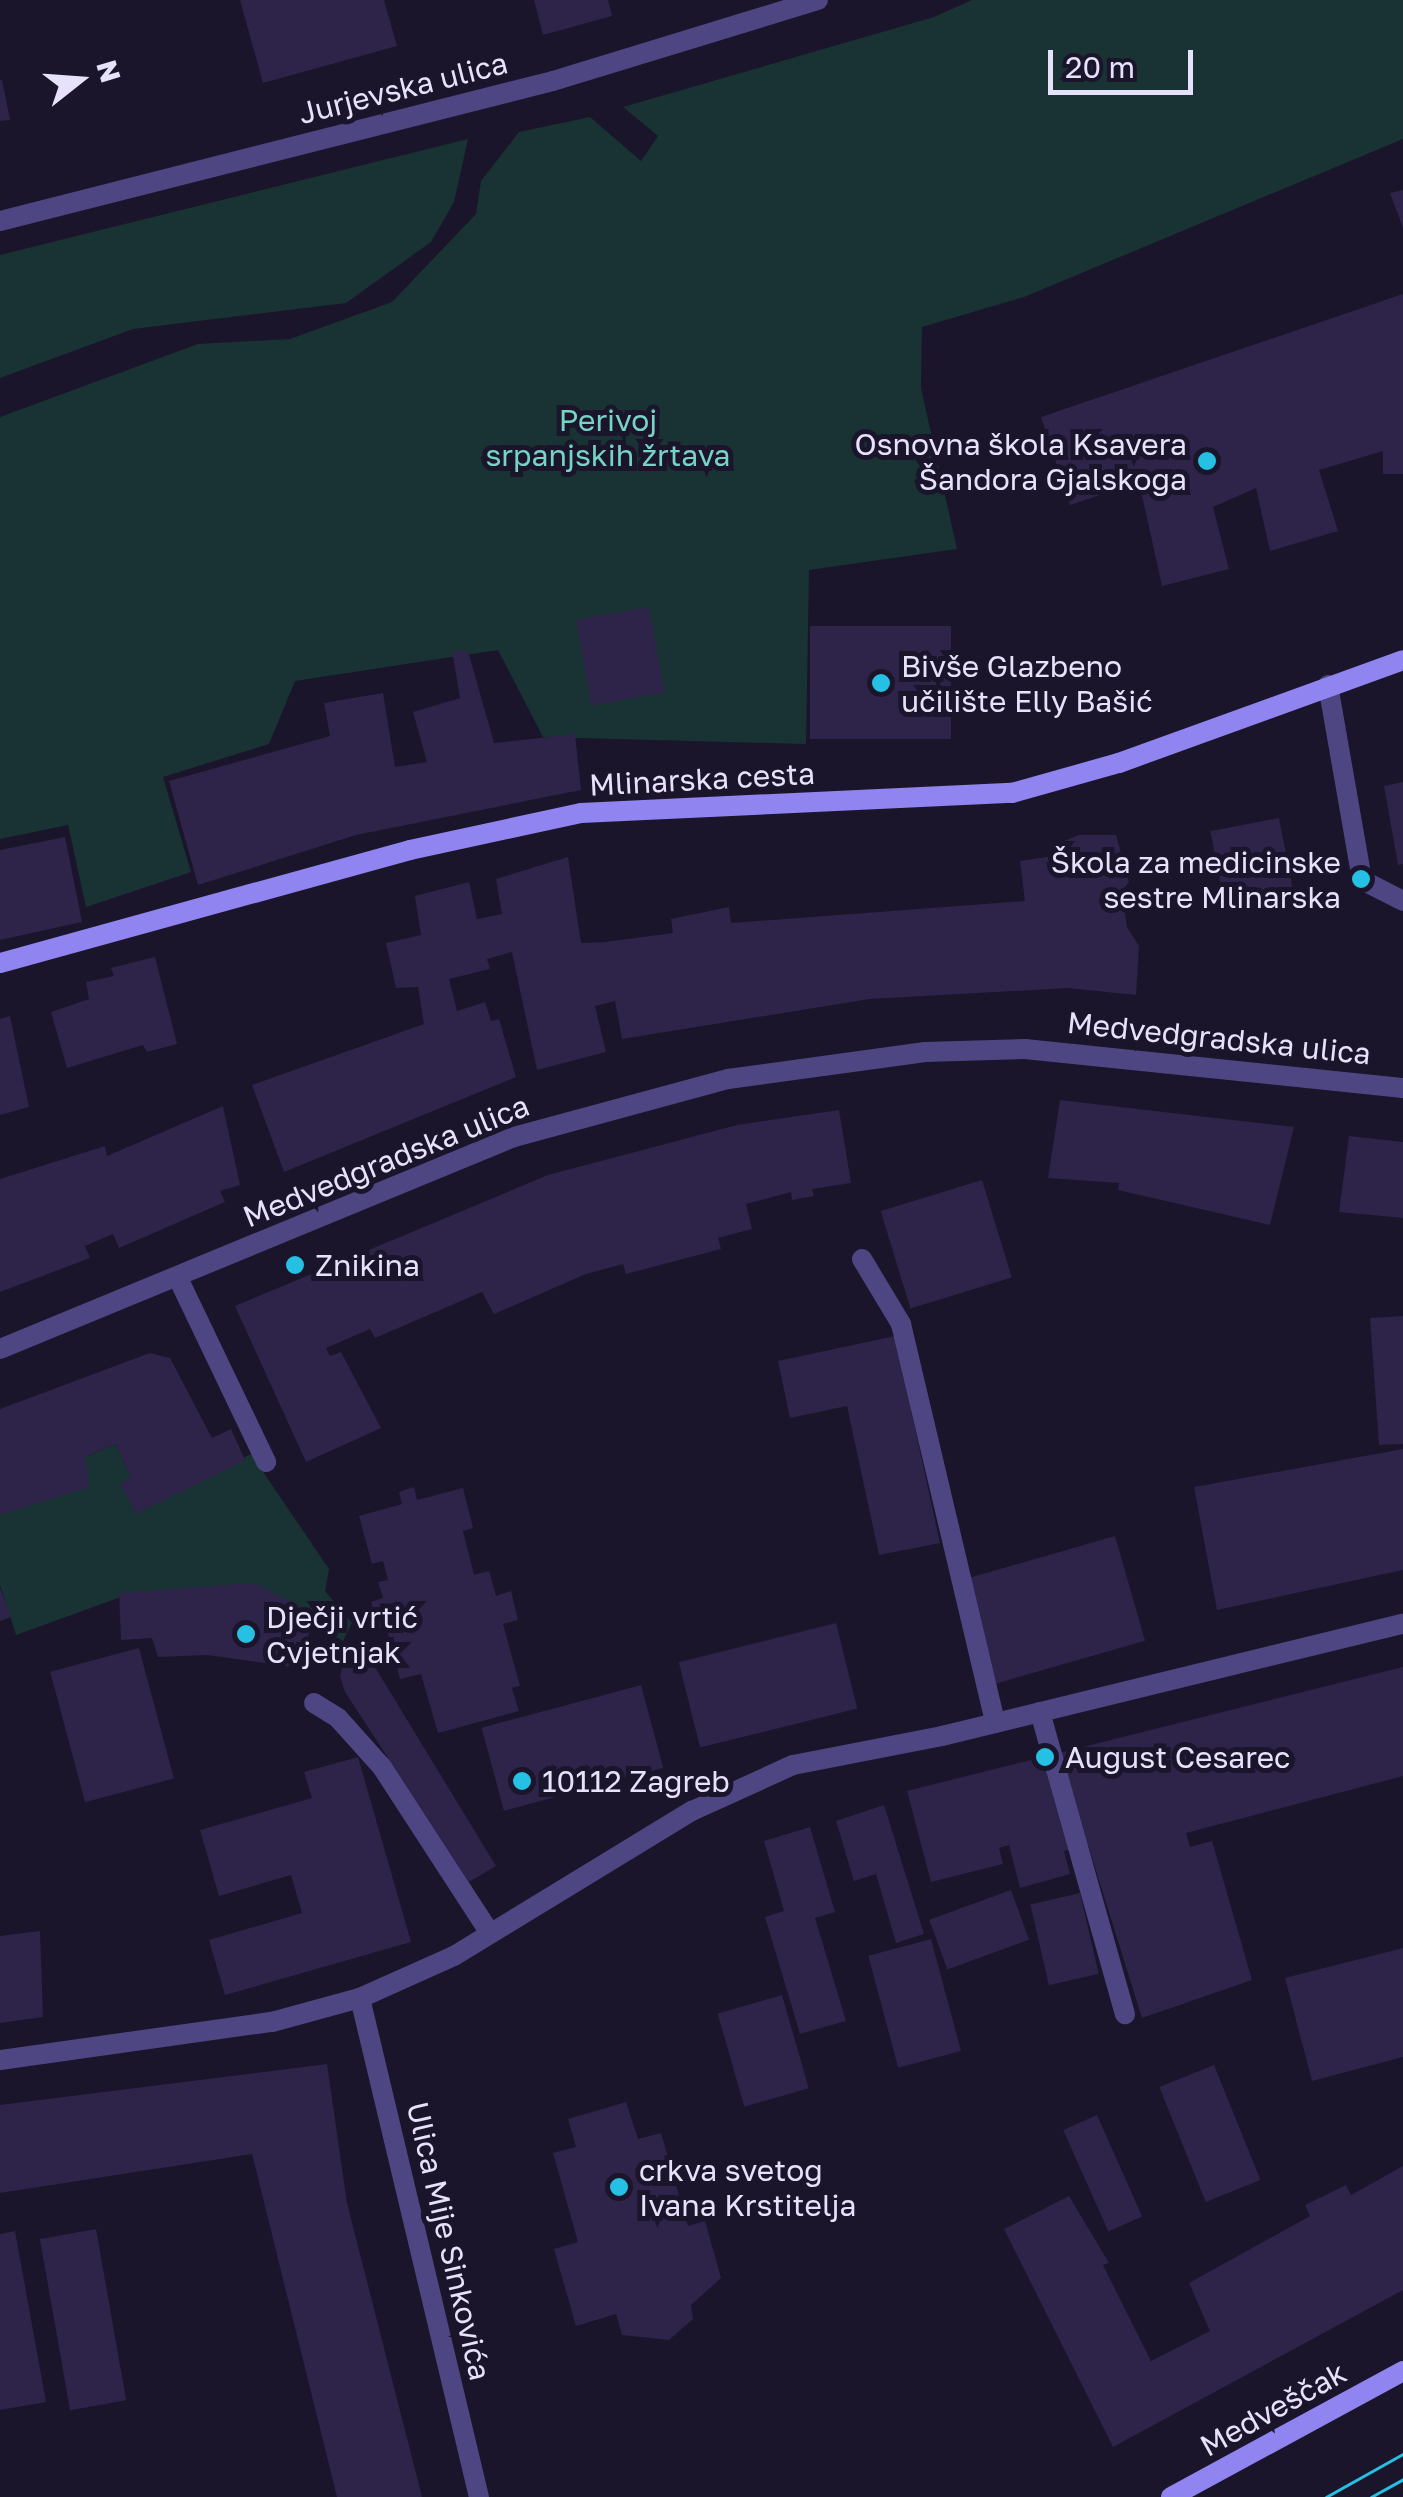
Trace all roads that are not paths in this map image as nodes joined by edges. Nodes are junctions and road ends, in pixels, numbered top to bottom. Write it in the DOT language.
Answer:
graph roads {
  1 [pos="818,0"];
  2 [pos="0,221"];
  3 [pos="1403,660"];
  4 [pos="1328,685"];
  5 [pos="1403,901"];
  6 [pos="0,963"];
  7 [pos="1403,1088"];
  8 [pos="862,1259"];
  9 [pos="178,1278"];
  10 [pos="0,1349"];
  11 [pos="266,1462"];
  12 [pos="1403,1624"];
  13 [pos="314,1703"];
  14 [pos="1040,1712"];
  15 [pos="995,1722"];
  16 [pos="490,1934"];
  17 [pos="360,1998"];
  18 [pos="1125,2014"];
  19 [pos="0,2060"];
  20 [pos="1403,2371"];
  21 [pos="479,2497"];
  22 [pos="1171,2497"];
  1 -- 2 [label="street, Jurjevska ulica"];
  3 -- 4 [label="main road, Mlinarska cesta"];
  4 -- 5 [label="street"];
  4 -- 6 [label="main road, Mlinarska cesta"];
  7 -- 9 [label="street, Medvedgradska ulica"];
  8 -- 15 [label="street"];
  9 -- 10 [label="street, Medvedgradska ulica"];
  9 -- 11 [label="street"];
  12 -- 14 [label="street"];
  13 -- 16 [label="street"];
  14 -- 15 [label="street"];
  14 -- 18 [label="street"];
  15 -- 16 [label="street"];
  16 -- 17 [label="street"];
  17 -- 19 [label="street"];
  17 -- 21 [label="street, Ulica Mije Sinkovića"];
  20 -- 22 [label="main road, Medveščak"];
}
